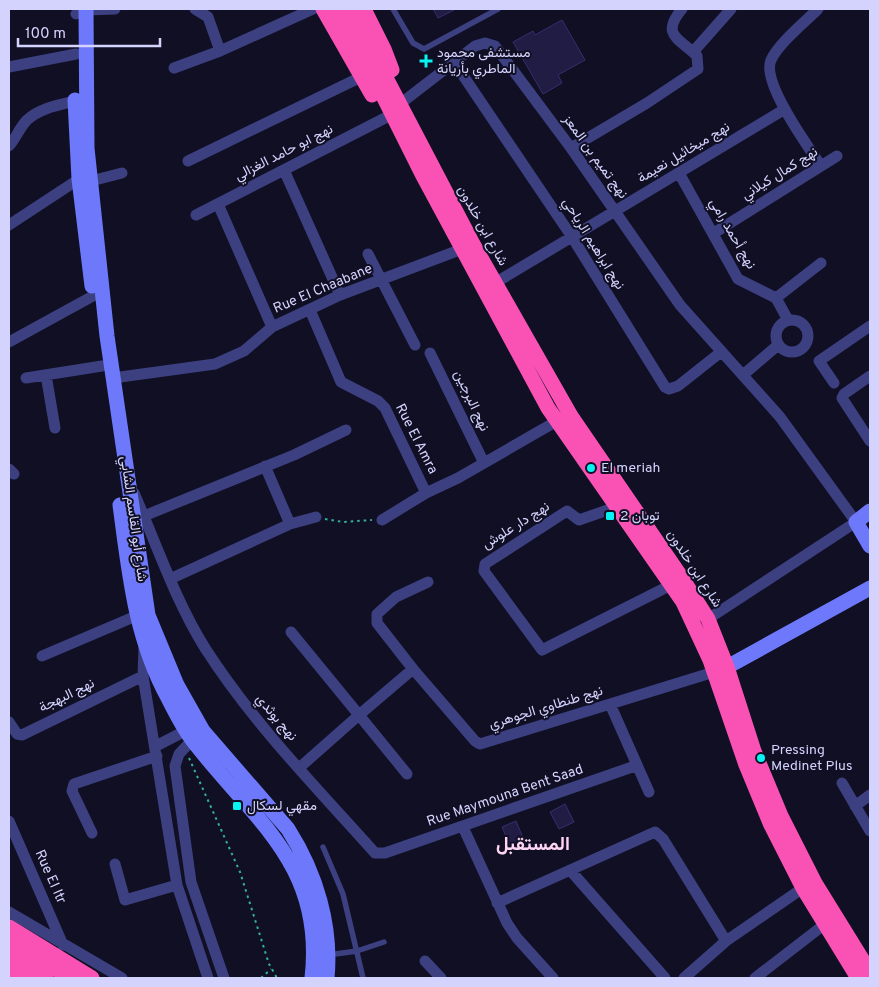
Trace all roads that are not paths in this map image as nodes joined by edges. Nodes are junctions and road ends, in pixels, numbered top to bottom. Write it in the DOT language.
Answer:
graph roads {
  1 [pos="115,9"];
  2 [pos="195,9"];
  3 [pos="313,9"];
  4 [pos="323,9"];
  5 [pos="336,9"];
  6 [pos="350,9"];
  7 [pos="364,9"];
  8 [pos="393,9"];
  9 [pos="498,9"];
  10 [pos="682,9"];
  11 [pos="731,9"];
  12 [pos="818,9"];
  13 [pos="81,10"];
  14 [pos="220,51"];
  15 [pos="692,52"];
  16 [pos="76,54"];
  17 [pos="454,62"];
  18 [pos="9,67"];
  19 [pos="174,68"];
  20 [pos="361,77"];
  21 [pos="398,100"];
  22 [pos="75,101"];
  23 [pos="785,109"];
  24 [pos="385,118"];
  25 [pos="9,146"];
  26 [pos="408,147"];
  27 [pos="571,148"];
  28 [pos="837,156"];
  29 [pos="188,161"];
  30 [pos="821,166"];
  31 [pos="284,170"];
  32 [pos="122,173"];
  33 [pos="679,173"];
  34 [pos="85,180"];
  35 [pos="218,204"];
  36 [pos="615,211"];
  37 [pos="196,215"];
  38 [pos="9,224"];
  39 [pos="714,233"];
  40 [pos="572,237"];
  41 [pos="462,250"];
  42 [pos="368,254"];
  43 [pos="821,263"];
  44 [pos="382,280"];
  45 [pos="494,283"];
  46 [pos="98,293"];
  47 [pos="340,295"];
  48 [pos="776,298"];
  49 [pos="310,310"];
  50 [pos="788,320"];
  51 [pos="870,326"];
  52 [pos="272,327"];
  53 [pos="9,342"];
  54 [pos="806,344"];
  55 [pos="416,345"];
  56 [pos="778,346"];
  57 [pos="430,352"];
  58 [pos="720,352"];
  59 [pos="819,361"];
  60 [pos="102,366"];
  61 [pos="46,375"];
  62 [pos="743,375"];
  63 [pos="870,376"];
  64 [pos="26,378"];
  65 [pos="113,378"];
  66 [pos="834,383"];
  67 [pos="557,421"];
  68 [pos="55,428"];
  69 [pos="346,430"];
  70 [pos="870,441"];
  71 [pos="484,462"];
  72 [pos="265,466"];
  73 [pos="426,493"];
  74 [pos="616,506"];
  75 [pos="870,511"];
  76 [pos="316,517"];
  77 [pos="133,519"];
  78 [pos="382,520"];
  79 [pos="856,522"];
  80 [pos="290,524"];
  81 [pos="870,546"];
  82 [pos="170,578"];
  83 [pos="428,582"];
  84 [pos="671,585"];
  85 [pos="870,588"];
  86 [pos="136,616"];
  87 [pos="708,620"];
  88 [pos="291,632"];
  89 [pos="144,644"];
  90 [pos="42,656"];
  91 [pos="413,669"];
  92 [pos="721,669"];
  93 [pos="143,676"];
  94 [pos="610,704"];
  95 [pos="359,715"];
  96 [pos="9,722"];
  97 [pos="193,734"];
  98 [pos="157,751"];
  99 [pos="636,766"];
  100 [pos="299,768"];
  101 [pos="406,774"];
  102 [pos="842,783"];
  103 [pos="649,792"];
  104 [pos="870,796"];
  105 [pos="855,806"];
  106 [pos="9,821"];
  107 [pos="463,827"];
  108 [pos="870,831"];
  109 [pos="92,834"];
  110 [pos="323,847"];
  111 [pos="384,853"];
  112 [pos="114,864"];
  113 [pos="570,870"];
  114 [pos="177,885"];
  115 [pos="803,888"];
  116 [pos="497,903"];
  117 [pos="9,912"];
  118 [pos="825,924"];
  119 [pos="9,927"];
  120 [pos="9,940"];
  121 [pos="726,941"];
  122 [pos="384,942"];
  123 [pos="63,945"];
  124 [pos="357,951"];
  125 [pos="9,955"];
  126 [pos="328,955"];
  127 [pos="425,961"];
  128 [pos="202,965"];
  129 [pos="9,968"];
  130 [pos="864,970"];
  131 [pos="25,978"];
  132 [pos="46,978"];
  133 [pos="70,978"];
  134 [pos="92,978"];
  135 [pos="122,978"];
  136 [pos="198,978"];
  137 [pos="208,978"];
  138 [pos="224,978"];
  139 [pos="312,978"];
  140 [pos="327,978"];
  141 [pos="363,978"];
  142 [pos="440,978"];
  143 [pos="553,978"];
  144 [pos="666,978"];
  145 [pos="684,978"];
  146 [pos="755,978"];
  1 -- 13 [label="street"];
  2 -- 14 [label="street"];
  3 -- 14 [label="street"];
  4 -- 20 [label="highway"];
  5 -- 26 [label="highway"];
  6 -- 21 [label="highway"];
  7 -- 21 [label="highway"];
  8 -- 9 [label="lane"];
  10 -- 15 [label="street"];
  11 -- 15 [label="street"];
  12 -- 23 [label="street"];
  13 -- 16 [label="street, شارع أبو القاسم الشابي"];
  13 -- 34 [label="street, شارع أبو القاسم الشابي"];
  14 -- 19 [label="street"];
  15 -- 27 [label="street"];
  16 -- 18 [label="street"];
  16 -- 22 [label="street, شارع أبو القاسم الشابي"];
  17 -- 21 [label="street, نهج تميم بن المعز"];
  17 -- 27 [label="street, نهج تميم بن المعز"];
  17 -- 40 [label="street, نهج ابراهيم الرياحي"];
  20 -- 24 [label="highway"];
  20 -- 29 [label="street"];
  21 -- 45 [label="highway, شارع ابن خلدون"];
  22 -- 25 [label="street"];
  22 -- 34 [label="street, شارع أبو القاسم الشابي"];
  23 -- 30 [label="street"];
  23 -- 33 [label="street, نهج ميخائيل نعيمة"];
  24 -- 26 [label="highway"];
  24 -- 31 [label="street, نهج ابو حامد الغزالي"];
  26 -- 41 [label="highway, شارع ابن خلدون"];
  27 -- 36 [label="street, نهج تميم بن المعز"];
  28 -- 30 [label="street, نهج كمال كيلاني"];
  30 -- 39 [label="street, نهج كمال كيلاني"];
  31 -- 35 [label="street, نهج ابو حامد الغزالي"];
  31 -- 47 [label="street"];
  32 -- 34 [label="street"];
  33 -- 36 [label="street, نهج ميخائيل نعيمة"];
  33 -- 39 [label="street, نهج أحمد رامي"];
  34 -- 38 [label="street"];
  34 -- 46 [label="street, شارع أبو القاسم الشابي"];
  35 -- 37 [label="street, نهج ابو حامد الغزالي"];
  35 -- 52 [label="street"];
  36 -- 40 [label="street, نهج ميخائيل نعيمة"];
  36 -- 58 [label="street, نهج تميم بن المعز"];
  39 -- 48 [label="street, نهج أحمد رامي"];
  40 -- 45 [label="street, نهج ميخائيل نعيمة"];
  40 -- 58 [label="street, نهج ابراهيم الرياحي"];
  41 -- 44 [label="street, Rue El Chaabane"];
  41 -- 67 [label="highway, شارع ابن خلدون"];
  42 -- 44 [label="street"];
  43 -- 48 [label="street"];
  44 -- 47 [label="street, Rue El Chaabane"];
  44 -- 55 [label="street"];
  45 -- 87 [label="highway, شارع ابن خلدون"];
  46 -- 53 [label="street"];
  46 -- 60 [label="street, شارع أبو القاسم الشابي"];
  46 -- 65 [label="street, شارع أبو القاسم الشابي"];
  47 -- 49 [label="street, Rue El Chaabane"];
  48 -- 50 [label="street"];
  49 -- 52 [label="street, Rue El Chaabane"];
  49 -- 73 [label="street, Rue El Amra"];
  50 -- 54 [label="street"];
  50 -- 56 [label="street"];
  51 -- 59 [label="street"];
  52 -- 65 [label="street, Rue El Chaabane"];
  54 -- 56 [label="street"];
  54 -- 59 [label="street"];
  56 -- 62 [label="street"];
  57 -- 71 [label="street, نهج البرجين"];
  58 -- 62 [label="street, نهج تميم بن المعز"];
  59 -- 66 [label="street"];
  60 -- 61 [label="street"];
  60 -- 77 [label="street, شارع أبو القاسم الشابي"];
  61 -- 64 [label="street"];
  61 -- 68 [label="street"];
  62 -- 79 [label="street, نهج تميم بن المعز"];
  63 -- 70 [label="street"];
  65 -- 77 [label="street, شارع أبو القاسم الشابي"];
  67 -- 71 [label="street"];
  67 -- 74 [label="highway, شارع ابن خلدون"];
  69 -- 72 [label="street"];
  71 -- 73 [label="street"];
  72 -- 77 [label="street"];
  72 -- 80 [label="street"];
  73 -- 78 [label="street"];
  74 -- 84 [label="highway, شارع ابن خلدون"];
  74 -- 84 [label="street, نهج دار علوش"];
  75 -- 79 [label="street"];
  76 -- 80 [label="street"];
  77 -- 82 [label="street, نهج بوثدي"];
  77 -- 86 [label="street, شارع أبو القاسم الشابي"];
  77 -- 97 [label="street, شارع أبو القاسم الشابي"];
  79 -- 81 [label="street"];
  79 -- 87 [label="street"];
  80 -- 82 [label="street"];
  82 -- 100 [label="street, نهج بوثدي"];
  83 -- 91 [label="street"];
  84 -- 92 [label="highway, شارع ابن خلدون"];
  85 -- 92 [label="street"];
  86 -- 89 [label="street, شارع أبو القاسم الشابي"];
  86 -- 90 [label="street"];
  87 -- 92 [label="highway, شارع ابن خلدون"];
  88 -- 95 [label="street"];
  89 -- 93 [label="street"];
  89 -- 97 [label="street, شارع أبو القاسم الشابي"];
  91 -- 94 [label="street, نهج طنطاوي الجوهري"];
  91 -- 95 [label="street"];
  92 -- 94 [label="street, نهج طنطاوي الجوهري"];
  92 -- 115 [label="highway, شارع ابن خلدون"];
  92 -- 130 [label="highway, شارع ابن خلدون"];
  93 -- 96 [label="street, نهج البهجة"];
  93 -- 98 [label="street"];
  94 -- 99 [label="street"];
  95 -- 100 [label="street"];
  95 -- 101 [label="street"];
  97 -- 98 [label="street"];
  97 -- 126 [label="street, شارع أبو القاسم الشابي"];
  97 -- 138 [label="street"];
  97 -- 139 [label="street, شارع أبو القاسم الشابي"];
  98 -- 109 [label="street"];
  98 -- 114 [label="street"];
  99 -- 103 [label="street"];
  99 -- 107 [label="street, Rue Maymouna Bent Saad"];
  100 -- 111 [label="street, نهج بوثدي"];
  102 -- 105 [label="street"];
  104 -- 105 [label="street"];
  105 -- 108 [label="street"];
  106 -- 123 [label="street, Rue El Itr"];
  107 -- 111 [label="street, Rue Maymouna Bent Saad"];
  107 -- 116 [label="street"];
  110 -- 124 [label="lane"];
  112 -- 114 [label="street"];
  113 -- 116 [label="street"];
  113 -- 121 [label="street"];
  113 -- 144 [label="street"];
  114 -- 128 [label="street"];
  115 -- 118 [label="highway, شارع ابن خلدون"];
  115 -- 121 [label="street"];
  116 -- 143 [label="street"];
  117 -- 123 [label="street"];
  118 -- 130 [label="highway, شارع ابن خلدون"];
  118 -- 146 [label="street"];
  119 -- 134 [label="highway"];
  120 -- 133 [label="highway"];
  121 -- 145 [label="street"];
  122 -- 124 [label="lane"];
  123 -- 135 [label="street"];
  124 -- 126 [label="lane"];
  124 -- 141 [label="lane"];
  125 -- 132 [label="highway"];
  126 -- 140 [label="street, شارع أبو القاسم الشابي"];
  127 -- 142 [label="street"];
  128 -- 136 [label="street"];
  128 -- 137 [label="street"];
  129 -- 131 [label="highway"];
}
